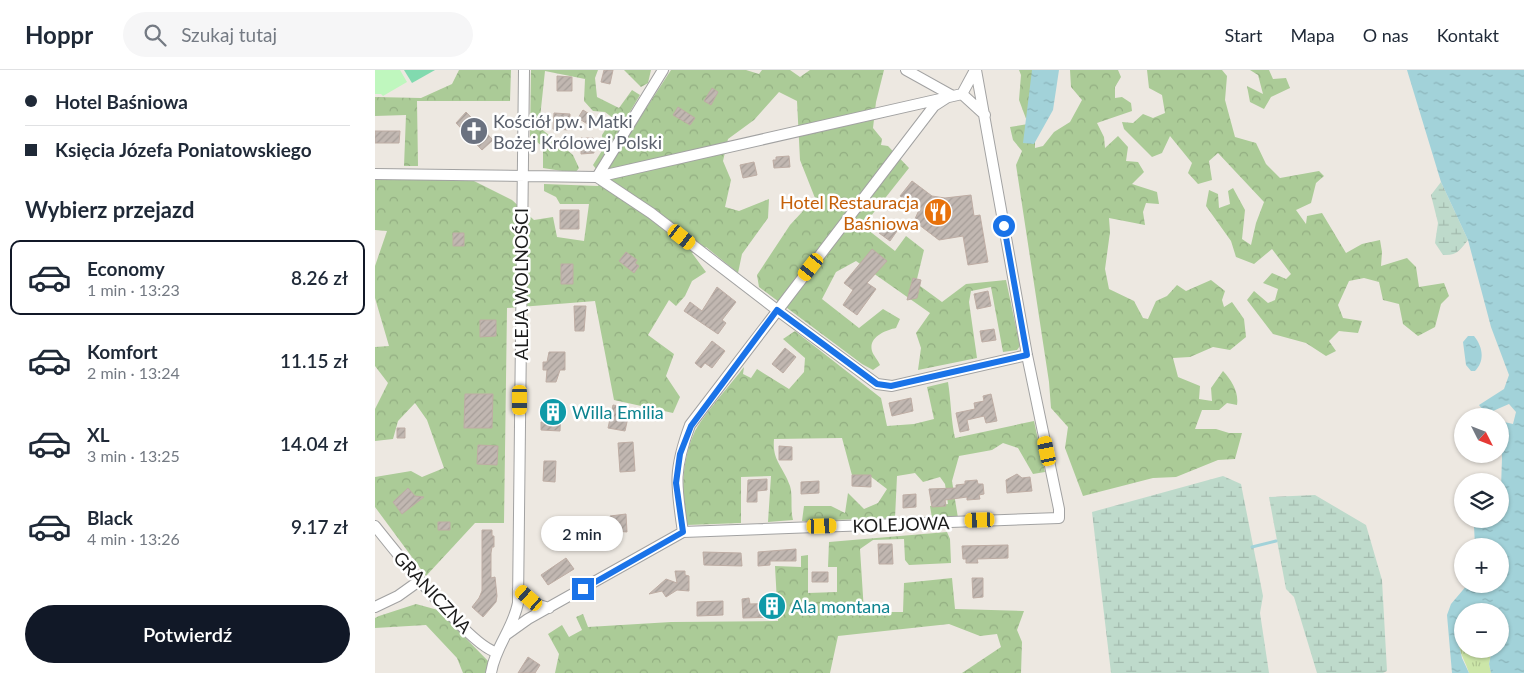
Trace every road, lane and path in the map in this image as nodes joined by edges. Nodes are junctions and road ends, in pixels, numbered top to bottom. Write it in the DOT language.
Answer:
graph roads {
  1 [pos="524,70"];
  2 [pos="663,70"];
  3 [pos="906,70"];
  4 [pos="976,70"];
  5 [pos="962,94"];
  6 [pos="951,95"];
  7 [pos="985,116"];
  8 [pos="375,174"];
  9 [pos="522,176"];
  10 [pos="597,177"];
  11 [pos="777,310"];
  12 [pos="1027,355"];
  13 [pos="375,526"];
  14 [pos="683,532"];
  15 [pos="419,581"];
  16 [pos="518,589"];
  17 [pos="375,607"];
  18 [pos="549,608"];
  19 [pos="507,634"];
  20 [pos="496,652"];
  21 [pos="491,673"];
  1 -- 9 [label="street, ALEJA WOLNOŚCI"];
  2 -- 10 [label="street"];
  3 -- 6 [label="street"];
  4 -- 5 [label="street"];
  4 -- 7 [label="street"];
  5 -- 6 [label="street"];
  5 -- 7 [label="street"];
  6 -- 10 [label="street"];
  6 -- 11 [label="street"];
  7 -- 12 [label="street"];
  8 -- 9 [label="street"];
  9 -- 10 [label="street"];
  9 -- 16 [label="street, ALEJA WOLNOŚCI"];
  10 -- 11 [label="street"];
  11 -- 12 [label="street"];
  11 -- 14 [label="street"];
  12 -- 14 [label="street, KOLEJOWA"];
  13 -- 15 [label="street, GRANICZNA"];
  14 -- 18 [label="street"];
  15 -- 17 [label="street"];
  15 -- 20 [label="street, GRANICZNA"];
  16 -- 18 [label="street"];
  16 -- 19 [label="street, ALEJA WOLNOŚCI"];
  18 -- 19 [label="street"];
  19 -- 20 [label="street, ALEJA WOLNOŚCI"];
  20 -- 21 [label="street, ALEJA WOLNOŚCI"];
}
